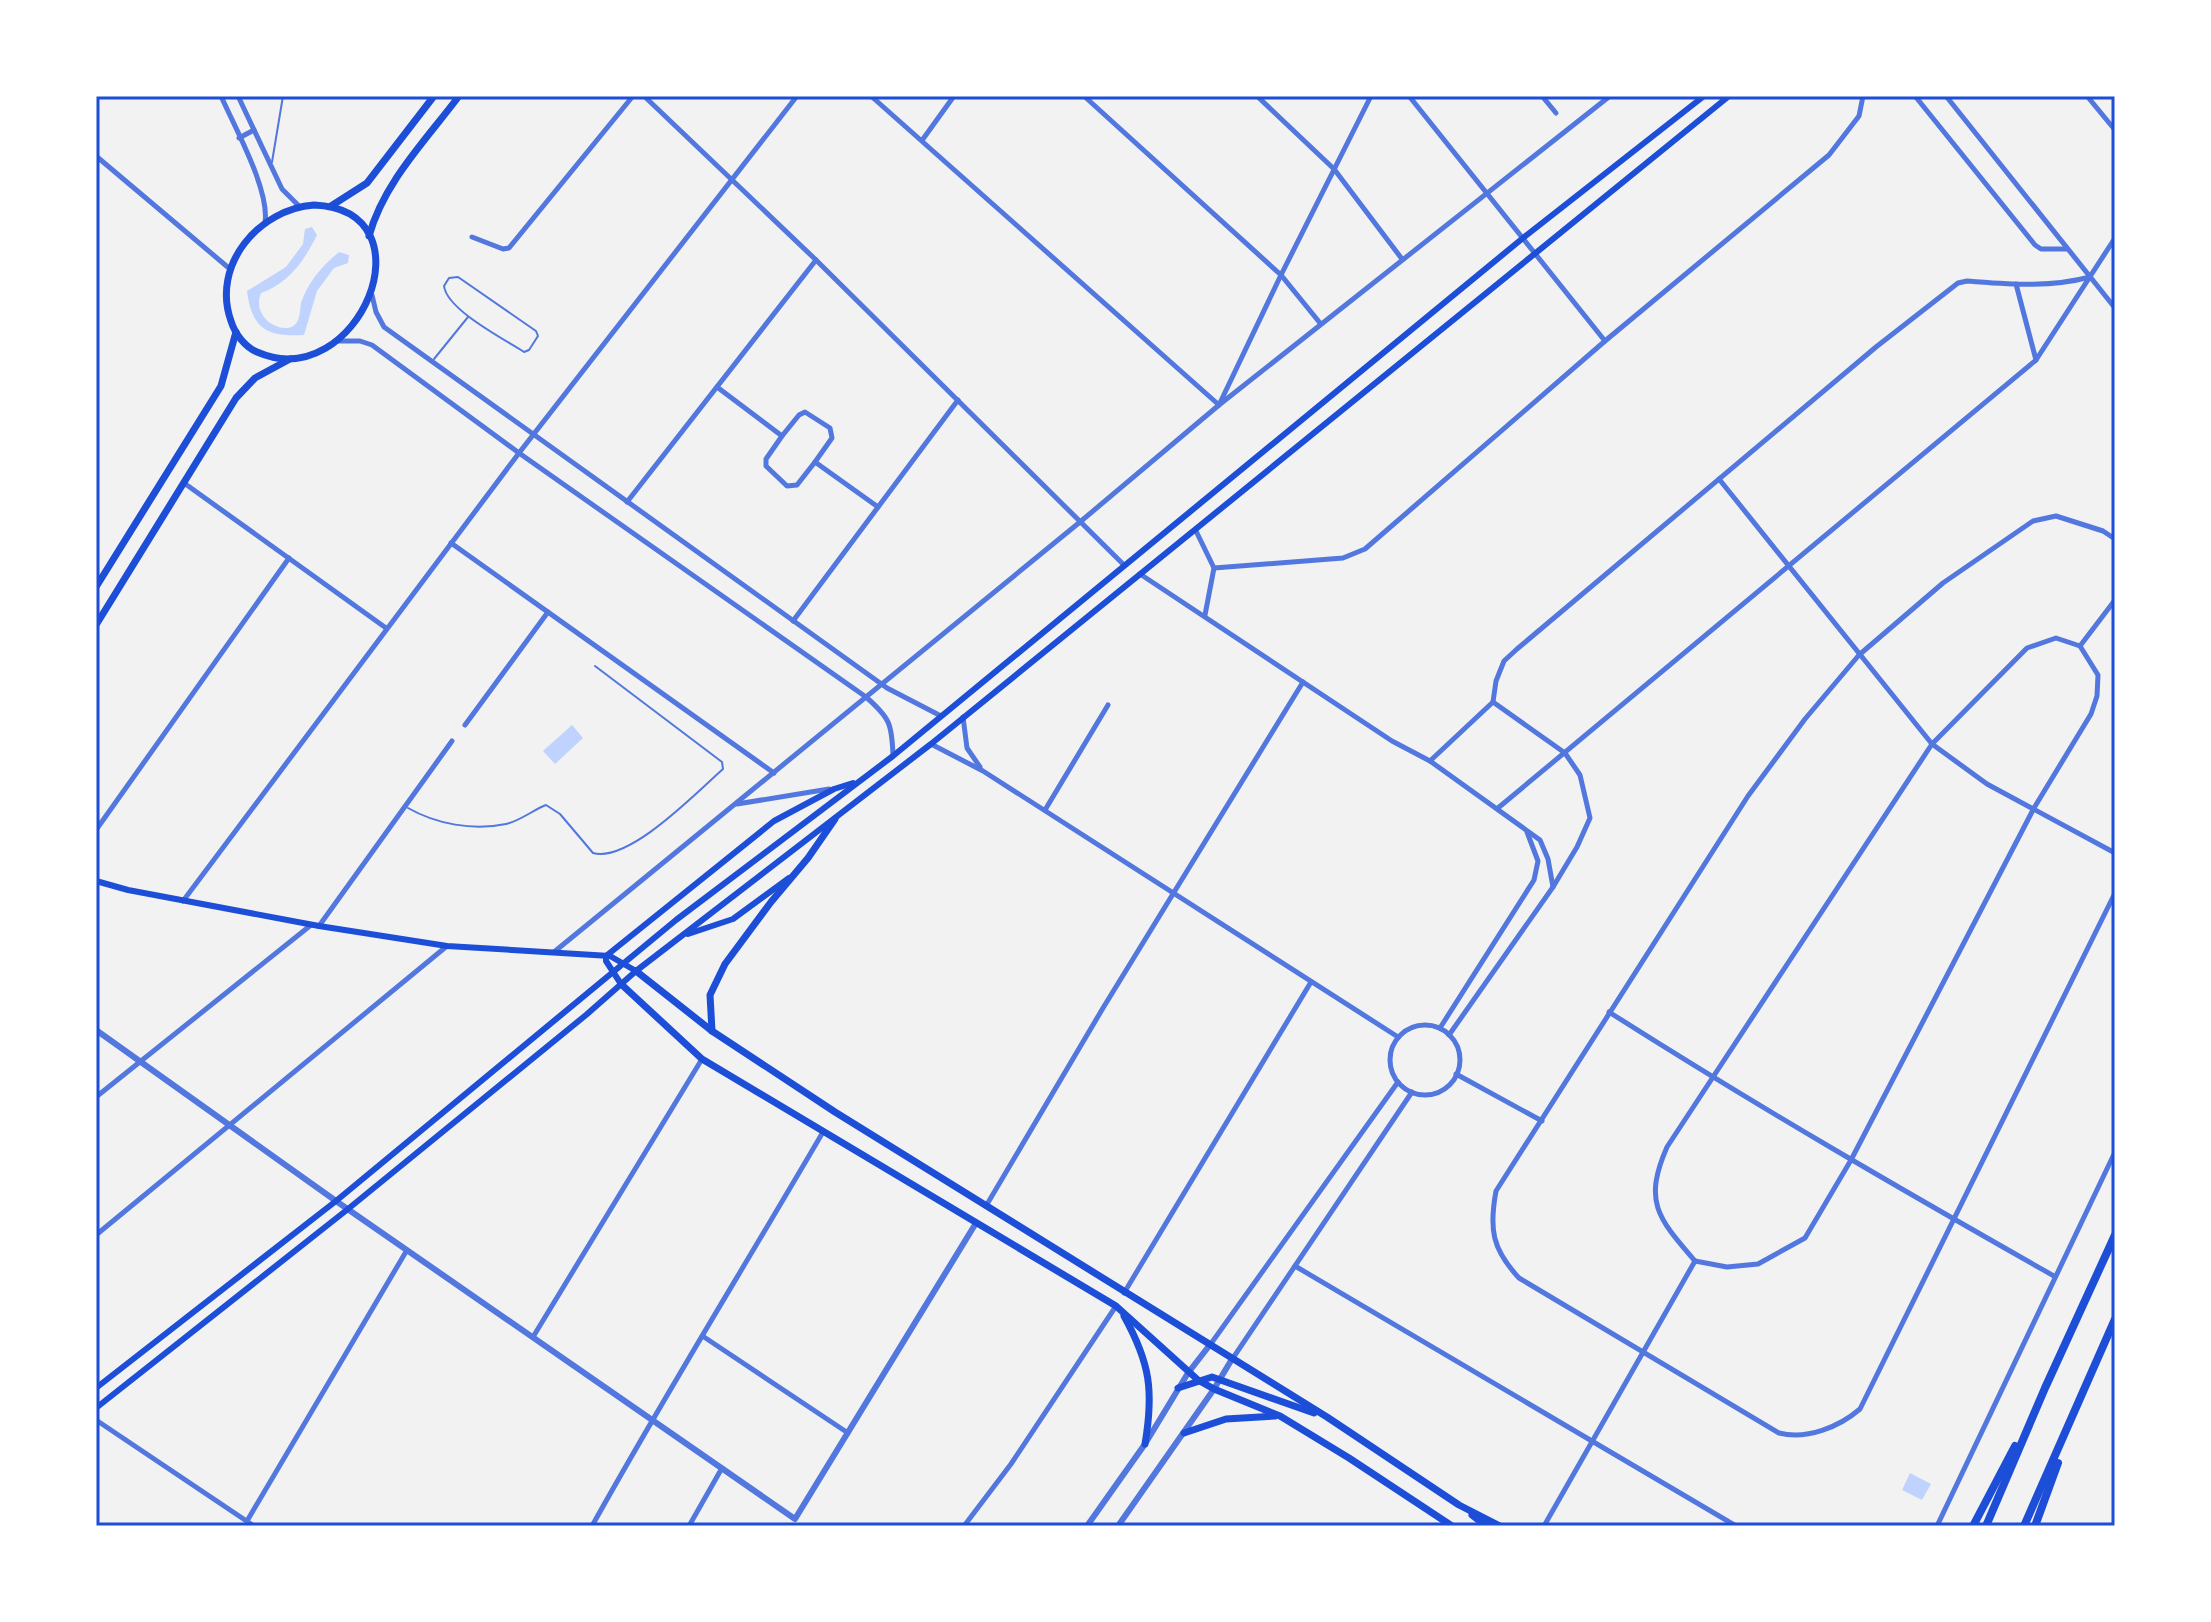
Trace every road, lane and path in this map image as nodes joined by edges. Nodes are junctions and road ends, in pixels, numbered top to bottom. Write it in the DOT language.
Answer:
graph roads {
  1 [pos="221,96"];
  2 [pos="238,96"];
  3 [pos="283,96"];
  4 [pos="434,96"];
  5 [pos="459,96"];
  6 [pos="633,96"];
  7 [pos="644,96"];
  8 [pos="797,96"];
  9 [pos="871,96"];
  10 [pos="954,96"];
  11 [pos="1084,96"];
  12 [pos="1257,96"];
  13 [pos="1371,96"];
  14 [pos="1409,96"];
  15 [pos="1542,96"];
  16 [pos="1610,96"];
  17 [pos="1704,96"];
  18 [pos="1729,96"];
  19 [pos="1863,96"];
  20 [pos="1915,96"];
  21 [pos="1946,96"];
  22 [pos="2087,96"];
  23 [pos="1556,113"];
  24 [pos="254,130"];
  25 [pos="2115,130"];
  26 [pos="239,138"];
  27 [pos="923,139"];
  28 [pos="96,156"];
  29 [pos="270,166"];
  30 [pos="1334,169"];
  31 [pos="732,178"];
  32 [pos="1487,193"];
  33 [pos="299,206"];
  34 [pos="331,206"];
  35 [pos="265,223"];
  36 [pos="369,236"];
  37 [pos="472,237"];
  38 [pos="1523,238"];
  39 [pos="2115,238"];
  40 [pos="2068,249"];
  41 [pos="1535,252"];
  42 [pos="1402,259"];
  43 [pos="816,260"];
  44 [pos="230,269"];
  45 [pos="1281,275"];
  46 [pos="2090,277"];
  47 [pos="2016,284"];
  48 [pos="372,295"];
  49 [pos="2115,308"];
  50 [pos="469,316"];
  51 [pos="1320,323"];
  52 [pos="236,332"];
  53 [pos="334,341"];
  54 [pos="1605,341"];
  55 [pos="290,358"];
  56 [pos="433,360"];
  57 [pos="2036,360"];
  58 [pos="717,387"];
  59 [pos="958,400"];
  60 [pos="1219,405"];
  61 [pos="533,434"];
  62 [pos="782,436"];
  63 [pos="519,453"];
  64 [pos="815,462"];
  65 [pos="1719,479"];
  66 [pos="184,483"];
  67 [pos="627,502"];
  68 [pos="878,507"];
  69 [pos="1080,522"];
  70 [pos="1196,531"];
  71 [pos="2115,539"];
  72 [pos="451,543"];
  73 [pos="289,558"];
  74 [pos="1124,565"];
  75 [pos="1788,567"];
  76 [pos="1214,568"];
  77 [pos="1140,574"];
  78 [pos="96,587"];
  79 [pos="2115,600"];
  80 [pos="548,612"];
  81 [pos="1205,615"];
  82 [pos="793,621"];
  83 [pos="96,625"];
  84 [pos="386,628"];
  85 [pos="2080,646"];
  86 [pos="1859,655"];
  87 [pos="595,666"];
  88 [pos="1303,682"];
  89 [pos="882,684"];
  90 [pos="866,697"];
  91 [pos="1493,702"];
  92 [pos="1108,705"];
  93 [pos="941,716"];
  94 [pos="963,717"];
  95 [pos="465,725"];
  96 [pos="452,741"];
  97 [pos="931,744"];
  98 [pos="1932,744"];
  99 [pos="1565,753"];
  100 [pos="893,756"];
  101 [pos="1430,761"];
  102 [pos="983,771"];
  103 [pos="774,773"];
  104 [pos="856,783"];
  105 [pos="834,789"];
  106 [pos="734,805"];
  107 [pos="407,807"];
  108 [pos="1498,808"];
  109 [pos="2034,808"];
  110 [pos="1045,811"];
  111 [pos="835,819"];
  112 [pos="96,830"];
  113 [pos="1527,831"];
  114 [pos="2115,853"];
  115 [pos="792,875"];
  116 [pos="704,877"];
  117 [pos="96,881"];
  118 [pos="1553,887"];
  119 [pos="715,891"];
  120 [pos="2115,893"];
  121 [pos="1175,894"];
  122 [pos="183,901"];
  123 [pos="315,926"];
  124 [pos="685,935"];
  125 [pos="447,946"];
  126 [pos="554,952"];
  127 [pos="606,956"];
  128 [pos="624,963"];
  129 [pos="636,971"];
  130 [pos="613,972"];
  131 [pos="1311,982"];
  132 [pos="621,984"];
  133 [pos="1609,1012"];
  134 [pos="1440,1028"];
  135 [pos="96,1030"];
  136 [pos="712,1031"];
  137 [pos="1449,1035"];
  138 [pos="1398,1037"];
  139 [pos="702,1059"];
  140 [pos="141,1062"];
  141 [pos="1456,1074"];
  142 [pos="1713,1078"];
  143 [pos="1398,1082"];
  144 [pos="1412,1092"];
  145 [pos="96,1097"];
  146 [pos="1542,1121"];
  147 [pos="230,1125"];
  148 [pos="823,1132"];
  149 [pos="2115,1152"];
  150 [pos="1851,1160"];
  151 [pos="336,1201"];
  152 [pos="986,1206"];
  153 [pos="348,1209"];
  154 [pos="1952,1218"];
  155 [pos="976,1223"];
  156 [pos="96,1235"];
  157 [pos="2115,1235"];
  158 [pos="407,1250"];
  159 [pos="1695,1261"];
  160 [pos="1295,1266"];
  161 [pos="2054,1276"];
  162 [pos="1124,1293"];
  163 [pos="1119,1308"];
  164 [pos="2115,1319"];
  165 [pos="533,1337"];
  166 [pos="704,1337"];
  167 [pos="1209,1346"];
  168 [pos="1643,1352"];
  169 [pos="1232,1359"];
  170 [pos="1188,1373"];
  171 [pos="1221,1379"];
  172 [pos="1198,1380"];
  173 [pos="96,1388"];
  174 [pos="1178,1388"];
  175 [pos="2045,1388"];
  176 [pos="1214,1389"];
  177 [pos="2080,1401"];
  178 [pos="96,1408"];
  179 [pos="1280,1416"];
  180 [pos="1327,1417"];
  181 [pos="96,1420"];
  182 [pos="652,1420"];
  183 [pos="848,1433"];
  184 [pos="1184,1433"];
  185 [pos="1592,1441"];
  186 [pos="1145,1444"];
  187 [pos="722,1468"];
  188 [pos="1459,1505"];
  189 [pos="247,1521"];
  190 [pos="793,1523"];
  191 [pos="254,1526"];
  192 [pos="592,1526"];
  193 [pos="689,1526"];
  194 [pos="964,1526"];
  195 [pos="1087,1526"];
  196 [pos="1118,1526"];
  197 [pos="1452,1526"];
  198 [pos="1486,1526"];
  199 [pos="1500,1526"];
  200 [pos="1544,1526"];
  201 [pos="1736,1526"];
  202 [pos="1937,1526"];
  203 [pos="1973,1526"];
  204 [pos="1986,1526"];
  205 [pos="2024,1526"];
  206 [pos="2035,1526"];
  1 -- 26 [label="street"];
  2 -- 24 [label="street"];
  3 -- 29 [label="lane"];
  4 -- 34 [label="main road"];
  5 -- 36 [label="main road"];
  6 -- 37 [label="street"];
  7 -- 31 [label="street"];
  8 -- 31 [label="street"];
  9 -- 27 [label="street"];
  10 -- 27 [label="street"];
  11 -- 45 [label="street"];
  12 -- 30 [label="street"];
  13 -- 30 [label="street"];
  14 -- 32 [label="street"];
  15 -- 23 [label="street"];
  16 -- 32 [label="street"];
  17 -- 38 [label="main road"];
  18 -- 41 [label="main road"];
  19 -- 54 [label="street"];
  20 -- 40 [label="street"];
  21 -- 40 [label="street"];
  22 -- 25 [label="street"];
  24 -- 26 [label="street"];
  24 -- 29 [label="street"];
  26 -- 35 [label="street"];
  27 -- 60 [label="street"];
  28 -- 44 [label="street"];
  29 -- 33 [label="street"];
  30 -- 42 [label="street"];
  30 -- 45 [label="street"];
  31 -- 43 [label="street"];
  31 -- 61 [label="street"];
  32 -- 38 [label="street"];
  32 -- 42 [label="street"];
  33 -- 34 [label="main road"];
  33 -- 35 [label="main road"];
  34 -- 36 [label="main road"];
  35 -- 44 [label="main road"];
  36 -- 48 [label="main road"];
  38 -- 41 [label="street"];
  38 -- 74 [label="main road"];
  39 -- 46 [label="street"];
  40 -- 46 [label="street"];
  41 -- 54 [label="street"];
  41 -- 70 [label="main road"];
  42 -- 51 [label="street"];
  43 -- 58 [label="street"];
  43 -- 59 [label="street"];
  44 -- 52 [label="main road"];
  45 -- 51 [label="street"];
  45 -- 60 [label="street"];
  46 -- 47 [label="street"];
  46 -- 49 [label="street"];
  46 -- 57 [label="street"];
  47 -- 57 [label="street"];
  47 -- 65 [label="street"];
  48 -- 53 [label="main road"];
  48 -- 56 [label="street"];
  50 -- 50 [label="lane"];
  50 -- 56 [label="lane"];
  51 -- 60 [label="street"];
  52 -- 55 [label="main road"];
  52 -- 78 [label="main road"];
  53 -- 55 [label="main road"];
  53 -- 63 [label="street"];
  54 -- 76 [label="street"];
  55 -- 66 [label="main road"];
  56 -- 61 [label="street"];
  57 -- 75 [label="street"];
  58 -- 62 [label="street"];
  58 -- 67 [label="street"];
  59 -- 68 [label="street"];
  59 -- 69 [label="street"];
  60 -- 69 [label="street"];
  61 -- 63 [label="street"];
  61 -- 67 [label="street"];
  62 -- 64 [label="street"];
  62 -- 64 [label="street"];
  63 -- 72 [label="street"];
  63 -- 90 [label="street"];
  64 -- 68 [label="street"];
  65 -- 75 [label="street"];
  65 -- 91 [label="street"];
  66 -- 73 [label="street"];
  66 -- 83 [label="main road"];
  67 -- 82 [label="street"];
  68 -- 82 [label="street"];
  69 -- 74 [label="street"];
  69 -- 89 [label="street"];
  70 -- 76 [label="street"];
  70 -- 77 [label="main road"];
  71 -- 86 [label="street"];
  72 -- 80 [label="street"];
  72 -- 84 [label="street"];
  73 -- 84 [label="street"];
  73 -- 112 [label="street"];
  74 -- 93 [label="main road"];
  75 -- 86 [label="street"];
  75 -- 99 [label="street"];
  76 -- 81 [label="street"];
  77 -- 81 [label="street"];
  77 -- 94 [label="main road"];
  79 -- 85 [label="street"];
  80 -- 95 [label="street"];
  80 -- 103 [label="street"];
  81 -- 88 [label="street"];
  82 -- 89 [label="street"];
  84 -- 122 [label="street"];
  85 -- 98 [label="street"];
  85 -- 109 [label="street"];
  86 -- 98 [label="street"];
  86 -- 133 [label="street"];
  87 -- 107 [label="lane"];
  88 -- 101 [label="street"];
  88 -- 121 [label="street"];
  89 -- 90 [label="street"];
  89 -- 93 [label="street"];
  90 -- 100 [label="street"];
  90 -- 103 [label="street"];
  91 -- 99 [label="street"];
  91 -- 101 [label="street"];
  92 -- 110 [label="street"];
  93 -- 100 [label="main road"];
  94 -- 97 [label="main road"];
  94 -- 102 [label="street"];
  96 -- 107 [label="street"];
  97 -- 102 [label="street"];
  97 -- 111 [label="main road"];
  98 -- 109 [label="street"];
  98 -- 142 [label="street"];
  99 -- 108 [label="street"];
  99 -- 118 [label="street"];
  100 -- 104 [label="main road"];
  101 -- 108 [label="street"];
  102 -- 110 [label="street"];
  103 -- 106 [label="street"];
  104 -- 105 [label="main road"];
  104 -- 119 [label="main road"];
  105 -- 106 [label="street"];
  105 -- 116 [label="main road"];
  106 -- 126 [label="street"];
  107 -- 123 [label="street"];
  108 -- 113 [label="street"];
  109 -- 114 [label="street"];
  109 -- 150 [label="street"];
  110 -- 121 [label="street"];
  111 -- 115 [label="main road"];
  111 -- 124 [label="main road"];
  113 -- 118 [label="street"];
  113 -- 134 [label="street"];
  115 -- 124 [label="main road"];
  115 -- 136 [label="main road"];
  116 -- 119 [label="main road"];
  116 -- 127 [label="main road"];
  117 -- 122 [label="main road"];
  118 -- 137 [label="street"];
  119 -- 128 [label="main road"];
  120 -- 154 [label="street"];
  121 -- 131 [label="street"];
  121 -- 152 [label="street"];
  122 -- 123 [label="main road"];
  123 -- 125 [label="main road"];
  123 -- 140 [label="street"];
  124 -- 129 [label="main road"];
  125 -- 126 [label="main road"];
  125 -- 147 [label="street"];
  126 -- 127 [label="main road"];
  127 -- 128 [label="main road"];
  127 -- 130 [label="main road"];
  128 -- 129 [label="main road"];
  128 -- 130 [label="main road"];
  129 -- 132 [label="main road"];
  129 -- 136 [label="main road"];
  130 -- 132 [label="main road"];
  130 -- 151 [label="main road"];
  131 -- 138 [label="street"];
  131 -- 162 [label="street"];
  132 -- 139 [label="main road"];
  132 -- 153 [label="main road"];
  133 -- 142 [label="street"];
  133 -- 146 [label="street"];
  134 -- 137 [label="street"];
  134 -- 138 [label="street"];
  135 -- 140 [label="street"];
  136 -- 152 [label="main road"];
  137 -- 141 [label="street"];
  138 -- 143 [label="street"];
  139 -- 148 [label="main road"];
  139 -- 165 [label="street"];
  140 -- 145 [label="street"];
  140 -- 147 [label="street"];
  141 -- 144 [label="street"];
  141 -- 146 [label="street"];
  142 -- 150 [label="street"];
  142 -- 159 [label="street"];
  143 -- 144 [label="street"];
  143 -- 167 [label="street"];
  144 -- 160 [label="street"];
  146 -- 168 [label="street"];
  147 -- 151 [label="street"];
  147 -- 156 [label="street"];
  148 -- 155 [label="main road"];
  148 -- 166 [label="street"];
  149 -- 161 [label="street"];
  150 -- 154 [label="street"];
  150 -- 159 [label="street"];
  151 -- 153 [label="street"];
  151 -- 173 [label="main road"];
  152 -- 162 [label="main road"];
  153 -- 158 [label="street"];
  153 -- 178 [label="main road"];
  154 -- 161 [label="street"];
  154 -- 168 [label="street"];
  155 -- 163 [label="main road"];
  155 -- 183 [label="street"];
  157 -- 175 [label="highway"];
  158 -- 165 [label="street"];
  158 -- 189 [label="street"];
  159 -- 168 [label="street"];
  160 -- 169 [label="street"];
  160 -- 185 [label="street"];
  161 -- 202 [label="street"];
  162 -- 167 [label="main road"];
  163 -- 170 [label="main road"];
  163 -- 186 [label="main road"];
  163 -- 194 [label="street"];
  164 -- 177 [label="highway"];
  165 -- 182 [label="street"];
  166 -- 182 [label="street"];
  166 -- 183 [label="street"];
  167 -- 169 [label="main road"];
  167 -- 170 [label="street"];
  168 -- 185 [label="street"];
  169 -- 171 [label="street"];
  169 -- 180 [label="main road"];
  170 -- 172 [label="main road"];
  170 -- 174 [label="street"];
  171 -- 172 [label="main road"];
  171 -- 176 [label="street"];
  171 -- 180 [label="main road"];
  172 -- 174 [label="main road"];
  172 -- 176 [label="main road"];
  174 -- 186 [label="street"];
  175 -- 203 [label="highway"];
  175 -- 204 [label="highway"];
  176 -- 179 [label="main road"];
  176 -- 184 [label="street"];
  177 -- 205 [label="highway"];
  177 -- 206 [label="highway"];
  179 -- 184 [label="main road"];
  179 -- 197 [label="main road"];
  180 -- 188 [label="main road"];
  181 -- 189 [label="street"];
  182 -- 187 [label="street"];
  182 -- 192 [label="street"];
  183 -- 190 [label="street"];
  184 -- 196 [label="street"];
  185 -- 200 [label="street"];
  185 -- 201 [label="street"];
  186 -- 195 [label="street"];
  187 -- 190 [label="street"];
  187 -- 193 [label="street"];
  188 -- 198 [label="main road"];
  188 -- 199 [label="main road"];
  189 -- 191 [label="street"];
}
